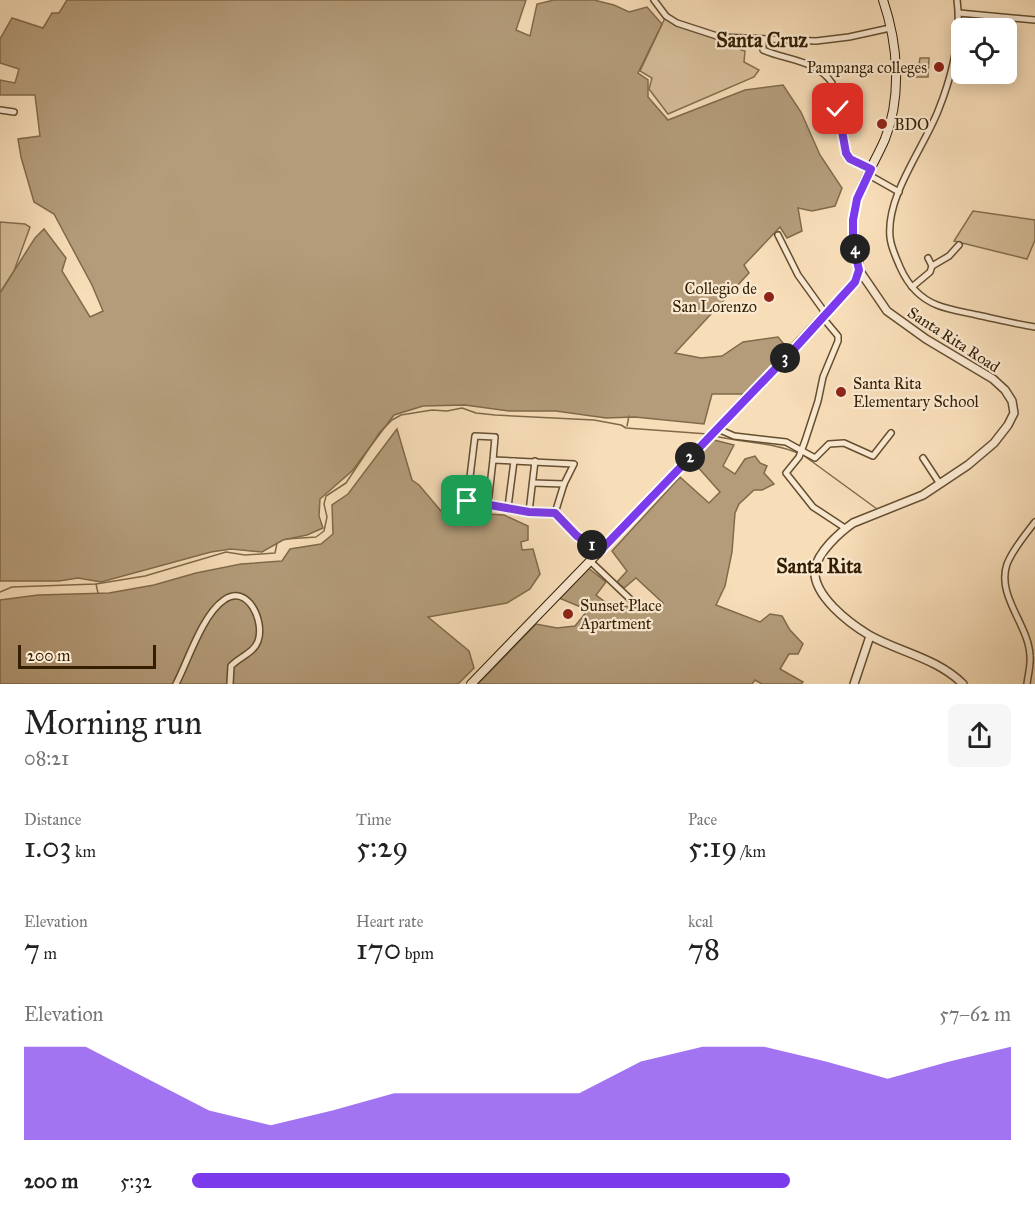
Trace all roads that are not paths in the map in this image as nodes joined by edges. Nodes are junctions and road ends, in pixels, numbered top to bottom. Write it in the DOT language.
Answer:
graph roads {
  1 [pos="654,0"];
  2 [pos="883,0"];
  3 [pos="957,0"];
  4 [pos="959,13"];
  5 [pos="1035,20"];
  6 [pos="890,28"];
  7 [pos="763,39"];
  8 [pos="0,110"];
  9 [pos="14,112"];
  10 [pos="870,172"];
  11 [pos="898,192"];
  12 [pos="778,235"];
  13 [pos="959,245"];
  14 [pos="928,258"];
  15 [pos="932,266"];
  16 [pos="859,270"];
  17 [pos="912,287"];
  18 [pos="824,316"];
  19 [pos="1035,327"];
  20 [pos="497,428"];
  21 [pos="717,430"];
  22 [pos="891,433"];
  23 [pos="495,437"];
  24 [pos="800,454"];
  25 [pos="923,458"];
  26 [pos="493,460"];
  27 [pos="514,461"];
  28 [pos="535,461"];
  29 [pos="533,483"];
  30 [pos="564,484"];
  31 [pos="940,484"];
  32 [pos="488,504"];
  33 [pos="508,507"];
  34 [pos="529,512"];
  35 [pos="555,513"];
  36 [pos="1035,522"];
  37 [pos="845,528"];
  38 [pos="601,550"];
  39 [pos="590,561"];
  40 [pos="630,599"];
  41 [pos="870,636"];
  42 [pos="230,683"];
  43 [pos="176,684"];
  44 [pos="471,684"];
  45 [pos="854,684"];
  46 [pos="963,684"];
  47 [pos="1027,684"];
  1 -- 7 [label="street"];
  2 -- 6 [label="main road"];
  3 -- 4 [label="street"];
  4 -- 5 [label="street"];
  4 -- 11 [label="street"];
  6 -- 7 [label="street"];
  6 -- 10 [label="main road"];
  7 -- 10 [label="street"];
  8 -- 9 [label="street"];
  10 -- 11 [label="street"];
  10 -- 16 [label="main road"];
  11 -- 17 [label="street"];
  12 -- 18 [label="street"];
  13 -- 15 [label="street"];
  14 -- 15 [label="street"];
  15 -- 17 [label="street"];
  16 -- 18 [label="main road"];
  16 -- 31 [label="street, Santa Rita Road"];
  17 -- 19 [label="street"];
  18 -- 21 [label="main road"];
  18 -- 24 [label="street"];
  20 -- 23 [label="street"];
  21 -- 24 [label="street"];
  21 -- 38 [label="main road"];
  22 -- 24 [label="street"];
  23 -- 26 [label="street"];
  23 -- 32 [label="street"];
  24 -- 37 [label="street"];
  25 -- 31 [label="street"];
  26 -- 27 [label="street"];
  26 -- 32 [label="street"];
  27 -- 28 [label="street"];
  27 -- 33 [label="street"];
  28 -- 29 [label="street"];
  28 -- 30 [label="street"];
  29 -- 30 [label="street"];
  29 -- 34 [label="street"];
  30 -- 35 [label="street"];
  31 -- 37 [label="street, Santa Rita Road"];
  32 -- 33 [label="street"];
  33 -- 34 [label="street"];
  34 -- 35 [label="street"];
  35 -- 38 [label="street"];
  36 -- 47 [label="street"];
  37 -- 41 [label="street, Santa Rita Road"];
  38 -- 39 [label="main road"];
  39 -- 40 [label="street"];
  39 -- 44 [label="main road"];
  41 -- 45 [label="street"];
  41 -- 46 [label="street, Santa Rita Road"];
  42 -- 43 [label="street"];
}
